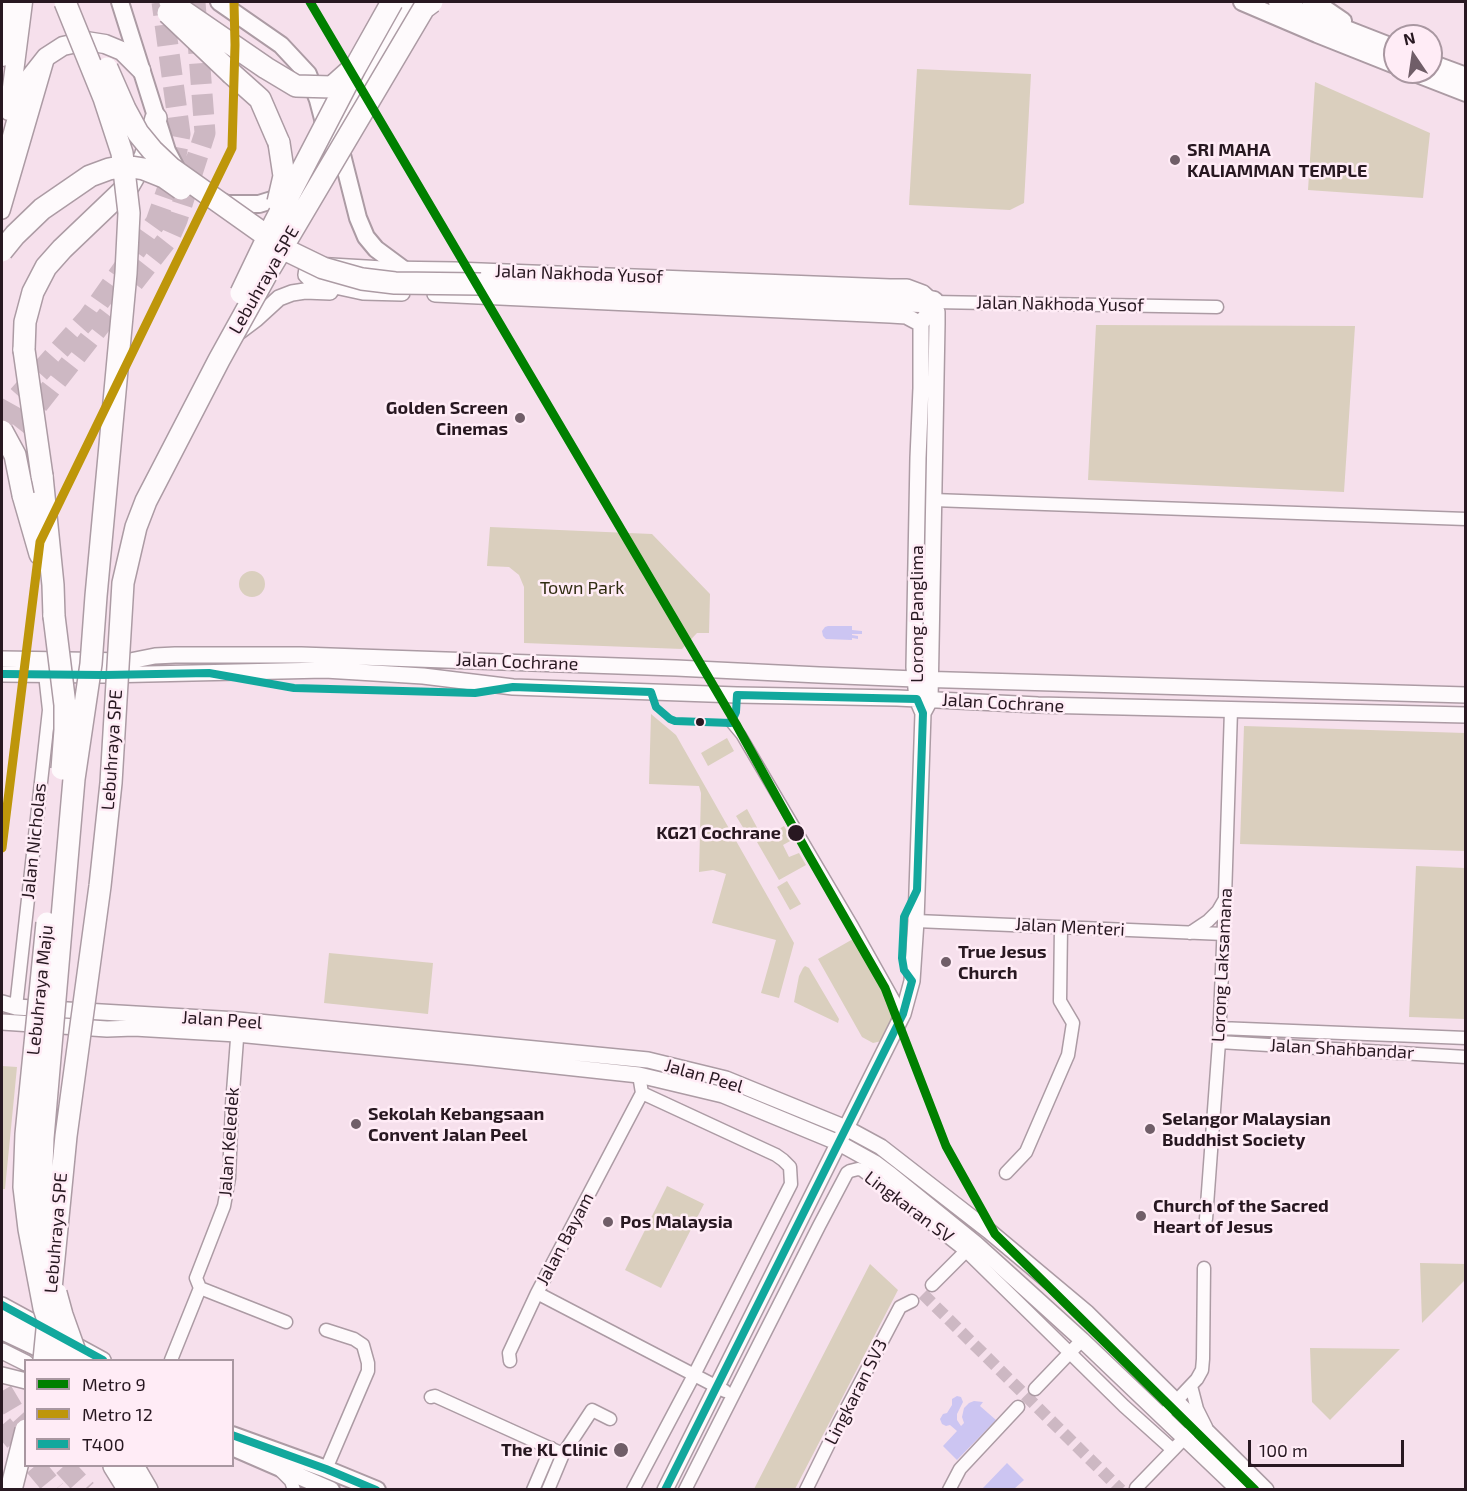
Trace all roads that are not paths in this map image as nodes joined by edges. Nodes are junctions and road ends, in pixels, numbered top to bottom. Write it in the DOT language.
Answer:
graph roads {
  1 [pos="7,2"];
  2 [pos="23,2"];
  3 [pos="65,2"];
  4 [pos="77,2"];
  5 [pos="120,2"];
  6 [pos="157,2"];
  7 [pos="170,2"];
  8 [pos="217,2"];
  9 [pos="393,2"];
  10 [pos="412,2"];
  11 [pos="417,2"];
  12 [pos="432,2"];
  13 [pos="1242,2"];
  14 [pos="1277,2"];
  15 [pos="1305,7"];
  16 [pos="1383,43"];
  17 [pos="2,57"];
  18 [pos="46,57"];
  19 [pos="1383,60"];
  20 [pos="1443,67"];
  21 [pos="141,70"];
  22 [pos="1466,76"];
  23 [pos="1443,84"];
  24 [pos="1466,93"];
  25 [pos="156,118"];
  26 [pos="337,133"];
  27 [pos="2,145"];
  28 [pos="318,167"];
  29 [pos="2,174"];
  30 [pos="2,211"];
  31 [pos="2,252"];
  32 [pos="291,253"];
  33 [pos="403,269"];
  34 [pos="455,270"];
  35 [pos="263,277"];
  36 [pos="363,292"];
  37 [pos="454,294"];
  38 [pos="933,302"];
  39 [pos="1217,307"];
  40 [pos="918,322"];
  41 [pos="226,341"];
  42 [pos="210,356"];
  43 [pos="2,431"];
  44 [pos="2,453"];
  45 [pos="23,495"];
  46 [pos="933,500"];
  47 [pos="1466,519"];
  48 [pos="54,616"];
  49 [pos="2,658"];
  50 [pos="91,664"];
  51 [pos="2,674"];
  52 [pos="45,674"];
  53 [pos="915,679"];
  54 [pos="931,679"];
  55 [pos="1466,695"];
  56 [pos="924,704"];
  57 [pos="1231,710"];
  58 [pos="1466,715"];
  59 [pos="731,723"];
  60 [pos="1225,898"];
  61 [pos="916,921"];
  62 [pos="1061,927"];
  63 [pos="1190,933"];
  64 [pos="1224,934"];
  65 [pos="9,1005"];
  66 [pos="108,1012"];
  67 [pos="903,1014"];
  68 [pos="2,1022"];
  69 [pos="238,1027"];
  70 [pos="1219,1028"];
  71 [pos="107,1029"];
  72 [pos="1466,1038"];
  73 [pos="1219,1042"];
  74 [pos="1466,1057"];
  75 [pos="639,1075"];
  76 [pos="642,1093"];
  77 [pos="846,1128"];
  78 [pos="839,1143"];
  79 [pos="863,1156"];
  80 [pos="828,1163"];
  81 [pos="1006,1173"];
  82 [pos="937,1191"];
  83 [pos="926,1203"];
  84 [pos="1206,1219"];
  85 [pos="970,1247"];
  86 [pos="1204,1268"];
  87 [pos="932,1285"];
  88 [pos="200,1288"];
  89 [pos="537,1293"];
  90 [pos="912,1301"];
  91 [pos="2,1305"];
  92 [pos="2,1319"];
  93 [pos="286,1322"];
  94 [pos="327,1330"];
  95 [pos="2,1331"];
  96 [pos="2,1339"];
  97 [pos="1082,1340"];
  98 [pos="2,1352"];
  99 [pos="1069,1353"];
  100 [pos="37,1359"];
  101 [pos="42,1359"];
  102 [pos="44,1359"];
  103 [pos="61,1359"];
  104 [pos="63,1359"];
  105 [pos="77,1359"];
  106 [pos="79,1359"];
  107 [pos="101,1359"];
  108 [pos="171,1359"];
  109 [pos="510,1361"];
  110 [pos="24,1362"];
  111 [pos="2,1375"];
  112 [pos="694,1375"];
  113 [pos="24,1380"];
  114 [pos="1161,1386"];
  115 [pos="1191,1386"];
  116 [pos="717,1387"];
  117 [pos="1035,1389"];
  118 [pos="733,1395"];
  119 [pos="431,1397"];
  120 [pos="1176,1401"];
  121 [pos="1018,1407"];
  122 [pos="1162,1416"];
  123 [pos="610,1419"];
  124 [pos="1204,1429"];
  125 [pos="1185,1437"];
  126 [pos="24,1438"];
  127 [pos="234,1446"];
  128 [pos="551,1448"];
  129 [pos="1173,1450"];
  130 [pos="563,1454"];
  131 [pos="275,1466"];
  132 [pos="24,1467"];
  133 [pos="115,1467"];
  134 [pos="134,1467"];
  135 [pos="326,1469"];
  136 [pos="328,1488"];
  137 [pos="1136,1488"];
  138 [pos="11,1490"];
  139 [pos="18,1490"];
  140 [pos="129,1490"];
  141 [pos="147,1490"];
  142 [pos="294,1490"];
  143 [pos="304,1490"];
  144 [pos="377,1490"];
  145 [pos="533,1490"];
  146 [pos="548,1490"];
  147 [pos="633,1490"];
  148 [pos="665,1490"];
  149 [pos="685,1490"];
  150 [pos="806,1490"];
  151 [pos="948,1490"];
  152 [pos="1239,1490"];
  153 [pos="1266,1490"];
  1 -- 17 [label="main road"];
  2 -- 27 [label="main road"];
  3 -- 50 [label="highway, bridge"];
  4 -- 32 [label="highway, bridge"];
  5 -- 21 [label="main road"];
  6 -- 35 [label="highway, bridge"];
  7 -- 9 [label="highway, bridge"];
  8 -- 28 [label="main road"];
  9 -- 42 [label="highway, bridge"];
  10 -- 26 [label="main road"];
  11 -- 42 [label="highway, Lebuhraya SPE"];
  12 -- 35 [label="highway, Lebuhraya SPE, bridge"];
  13 -- 19 [label="main road"];
  14 -- 15 [label="main road"];
  15 -- 16 [label="main road"];
  18 -- 21 [label="main road"];
  18 -- 29 [label="main road"];
  18 -- 30 [label="street"];
  20 -- 22 [label="main road"];
  21 -- 25 [label="main road"];
  23 -- 24 [label="main road"];
  25 -- 28 [label="main road"];
  25 -- 48 [label="highway, bridge"];
  26 -- 28 [label="main road"];
  26 -- 33 [label="main road"];
  28 -- 35 [label="highway"];
  31 -- 32 [label="highway, bridge"];
  32 -- 38 [label="highway, bridge"];
  33 -- 34 [label="street, Jalan Nakhoda Yusof"];
  33 -- 36 [label="street, Jalan Nakhoda Yusof"];
  34 -- 37 [label="street"];
  34 -- 38 [label="street, Jalan Nakhoda Yusof"];
  35 -- 41 [label="highway, bridge"];
  35 -- 102 [label="highway, Lebuhraya SPE, bridge"];
  36 -- 37 [label="street, Jalan Nakhoda Yusof"];
  36 -- 41 [label="street, bridge"];
  37 -- 40 [label="street, Jalan Nakhoda Yusof"];
  38 -- 39 [label="street, Jalan Nakhoda Yusof"];
  38 -- 40 [label="street"];
  38 -- 46 [label="street, Lorong Panglima"];
  40 -- 53 [label="street, Lorong Panglima"];
  41 -- 50 [label="highway, bridge"];
  42 -- 100 [label="highway, Lebuhraya SPE, bridge"];
  43 -- 45 [label="highway, bridge"];
  44 -- 45 [label="highway, bridge"];
  45 -- 48 [label="highway"];
  46 -- 47 [label="street"];
  46 -- 54 [label="street, Lorong Panglima"];
  48 -- 104 [label="highway, Lebuhraya Maju, bridge"];
  49 -- 53 [label="street, Jalan Cochrane"];
  50 -- 106 [label="highway, Lebuhraya Maju, bridge"];
  51 -- 52 [label="street, Jalan Cochrane"];
  52 -- 56 [label="street, Jalan Cochrane"];
  52 -- 65 [label="street, Jalan Nicholas"];
  53 -- 54 [label="street, Jalan Cochrane"];
  53 -- 56 [label="street, Lorong Panglima"];
  54 -- 55 [label="street, Jalan Cochrane"];
  54 -- 56 [label="street, Lorong Panglima"];
  56 -- 57 [label="street, Jalan Cochrane"];
  56 -- 61 [label="street"];
  57 -- 58 [label="street, Jalan Cochrane"];
  57 -- 60 [label="street, Lorong Laksamana"];
  59 -- 67 [label="street"];
  60 -- 63 [label="street"];
  60 -- 64 [label="street, Lorong Laksamana"];
  61 -- 62 [label="street, Jalan Menteri"];
  61 -- 67 [label="street"];
  62 -- 63 [label="street, Jalan Menteri"];
  62 -- 81 [label="street"];
  63 -- 64 [label="street, Jalan Menteri"];
  64 -- 70 [label="street, Lorong Laksamana"];
  65 -- 66 [label="street, Jalan Peel"];
  66 -- 69 [label="street, Jalan Peel"];
  66 -- 71 [label="street"];
  67 -- 77 [label="street"];
  68 -- 71 [label="street, Jalan Peel"];
  69 -- 71 [label="street, Jalan Peel"];
  69 -- 75 [label="street, Jalan Peel"];
  69 -- 77 [label="street, Jalan Peel"];
  69 -- 88 [label="street, Jalan Keledek"];
  70 -- 72 [label="street, Jalan Shahbandar"];
  70 -- 73 [label="street, Lorong Laksamana"];
  73 -- 74 [label="street, Jalan Shahbandar"];
  73 -- 84 [label="street, Lorong Laksamana"];
  75 -- 76 [label="street"];
  75 -- 78 [label="street, Jalan Peel"];
  76 -- 89 [label="street, Jalan Bayam"];
  76 -- 112 [label="street"];
  77 -- 78 [label="street"];
  77 -- 82 [label="street, Jalan Peel"];
  78 -- 79 [label="street, Jalan Peel"];
  78 -- 80 [label="street"];
  79 -- 80 [label="street"];
  79 -- 83 [label="street, Jalan Peel"];
  80 -- 116 [label="street"];
  82 -- 83 [label="street"];
  82 -- 114 [label="street, Jalan Peel"];
  83 -- 85 [label="street, Jalan Peel"];
  85 -- 87 [label="street"];
  85 -- 97 [label="street, Jalan Peel"];
  85 -- 99 [label="street, Lingkaran SV"];
  85 -- 118 [label="street, Lingkaran SV"];
  86 -- 115 [label="street"];
  88 -- 93 [label="street"];
  88 -- 108 [label="street, Jalan Keledek"];
  89 -- 109 [label="street"];
  89 -- 112 [label="street, Jalan Bayam"];
  90 -- 150 [label="street, Lingkaran SV3"];
  91 -- 107 [label="street"];
  92 -- 105 [label="street"];
  94 -- 135 [label="street"];
  95 -- 103 [label="main road"];
  96 -- 101 [label="main road"];
  97 -- 99 [label="street"];
  97 -- 122 [label="street, Jalan Peel"];
  98 -- 110 [label="street"];
  99 -- 117 [label="street"];
  99 -- 129 [label="street, Lingkaran SV"];
  111 -- 113 [label="street"];
  112 -- 116 [label="street, Jalan Bayam"];
  112 -- 147 [label="street"];
  114 -- 115 [label="street"];
  114 -- 120 [label="street, Jalan Peel"];
  115 -- 120 [label="street"];
  115 -- 124 [label="street"];
  116 -- 118 [label="street, Jalan Bayam"];
  116 -- 148 [label="street"];
  118 -- 149 [label="street, Lingkaran SV"];
  119 -- 128 [label="street"];
  120 -- 122 [label="street"];
  120 -- 124 [label="street, Jalan Peel"];
  121 -- 151 [label="street"];
  122 -- 125 [label="street, Jalan Peel"];
  123 -- 130 [label="street"];
  124 -- 125 [label="street"];
  124 -- 153 [label="street, Jalan Peel"];
  125 -- 129 [label="street"];
  125 -- 152 [label="street, Jalan Peel"];
  126 -- 138 [label="highway, bridge"];
  127 -- 131 [label="main road"];
  127 -- 135 [label="main road"];
  128 -- 130 [label="street"];
  128 -- 145 [label="street"];
  129 -- 137 [label="street"];
  130 -- 146 [label="street"];
  131 -- 136 [label="main road"];
  131 -- 142 [label="street"];
  132 -- 139 [label="highway"];
  133 -- 140 [label="highway"];
  134 -- 141 [label="highway"];
  135 -- 144 [label="main road"];
  136 -- 143 [label="street"];
}
